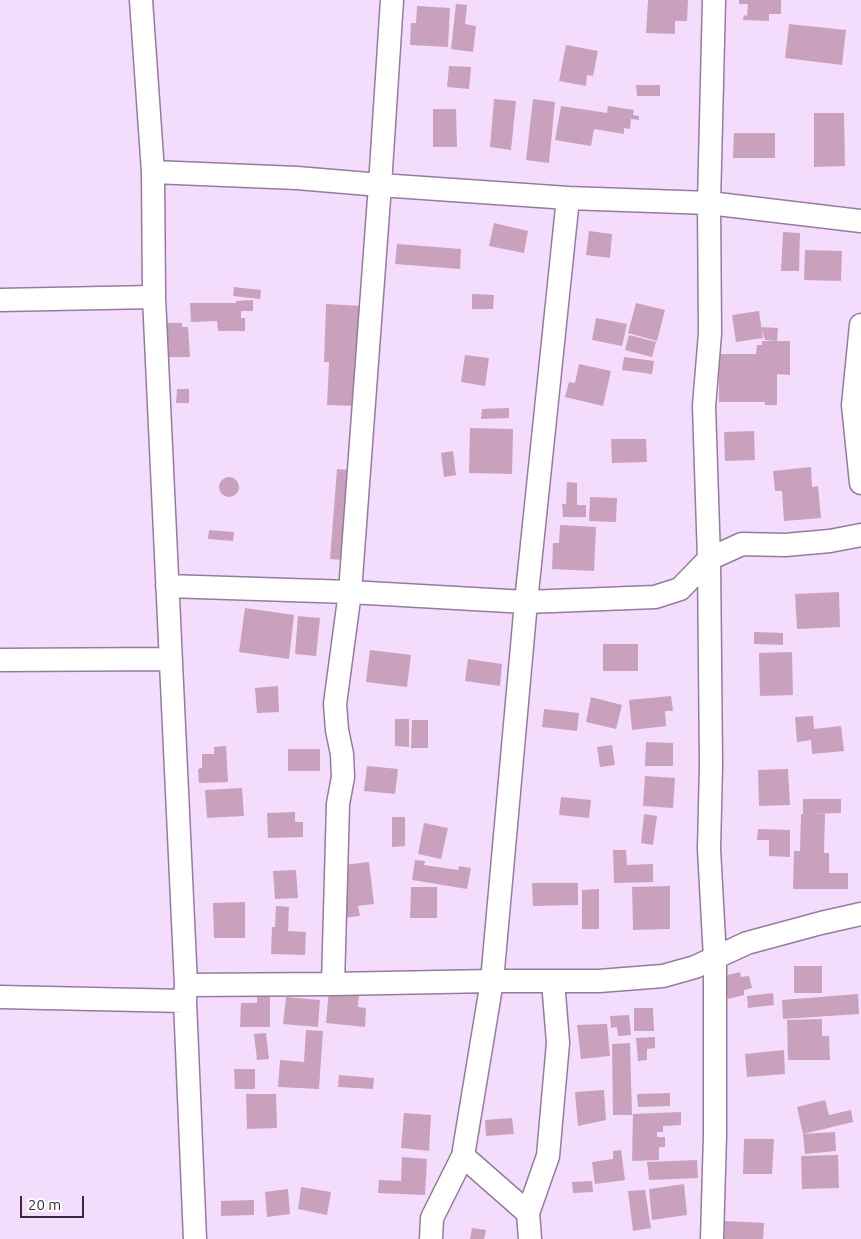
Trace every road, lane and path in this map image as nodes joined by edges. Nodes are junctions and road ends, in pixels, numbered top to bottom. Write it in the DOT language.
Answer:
graph roads {
  1 [pos="141,0"];
  2 [pos="392,0"];
  3 [pos="714,0"];
  4 [pos="153,172"];
  5 [pos="380,185"];
  6 [pos="568,198"];
  7 [pos="709,203"];
  8 [pos="861,221"];
  9 [pos="154,297"];
  10 [pos="0,300"];
  11 [pos="861,325"];
  12 [pos="861,483"];
  13 [pos="861,535"];
  14 [pos="709,559"];
  15 [pos="167,586"];
  16 [pos="350,592"];
  17 [pos="526,602"];
  18 [pos="170,659"];
  19 [pos="0,660"];
  20 [pos="861,914"];
  21 [pos="715,958"];
  22 [pos="492,981"];
  23 [pos="553,981"];
  24 [pos="333,984"];
  25 [pos="186,993"];
  26 [pos="0,997"];
  27 [pos="463,1156"];
  28 [pos="528,1213"];
  29 [pos="195,1239"];
  30 [pos="431,1239"];
  31 [pos="530,1239"];
  32 [pos="712,1239"];
  1 -- 4 [label="street"];
  2 -- 5 [label="street"];
  3 -- 7 [label="street"];
  4 -- 5 [label="street"];
  4 -- 9 [label="street"];
  5 -- 6 [label="street"];
  5 -- 16 [label="street"];
  6 -- 7 [label="street"];
  6 -- 17 [label="street"];
  7 -- 8 [label="street"];
  7 -- 14 [label="street"];
  9 -- 10 [label="street"];
  9 -- 15 [label="street"];
  11 -- 12 [label="street"];
  13 -- 14 [label="street"];
  14 -- 17 [label="street"];
  14 -- 21 [label="street"];
  15 -- 16 [label="street"];
  15 -- 18 [label="street"];
  16 -- 17 [label="street"];
  16 -- 24 [label="street"];
  17 -- 22 [label="street"];
  18 -- 19 [label="street"];
  18 -- 25 [label="street"];
  20 -- 21 [label="street"];
  21 -- 23 [label="street"];
  21 -- 32 [label="street"];
  22 -- 23 [label="street"];
  22 -- 24 [label="street"];
  22 -- 27 [label="street"];
  23 -- 28 [label="street"];
  24 -- 25 [label="street"];
  25 -- 26 [label="street"];
  25 -- 29 [label="street"];
  27 -- 28 [label="street"];
  27 -- 30 [label="street"];
  28 -- 31 [label="street"];
}
